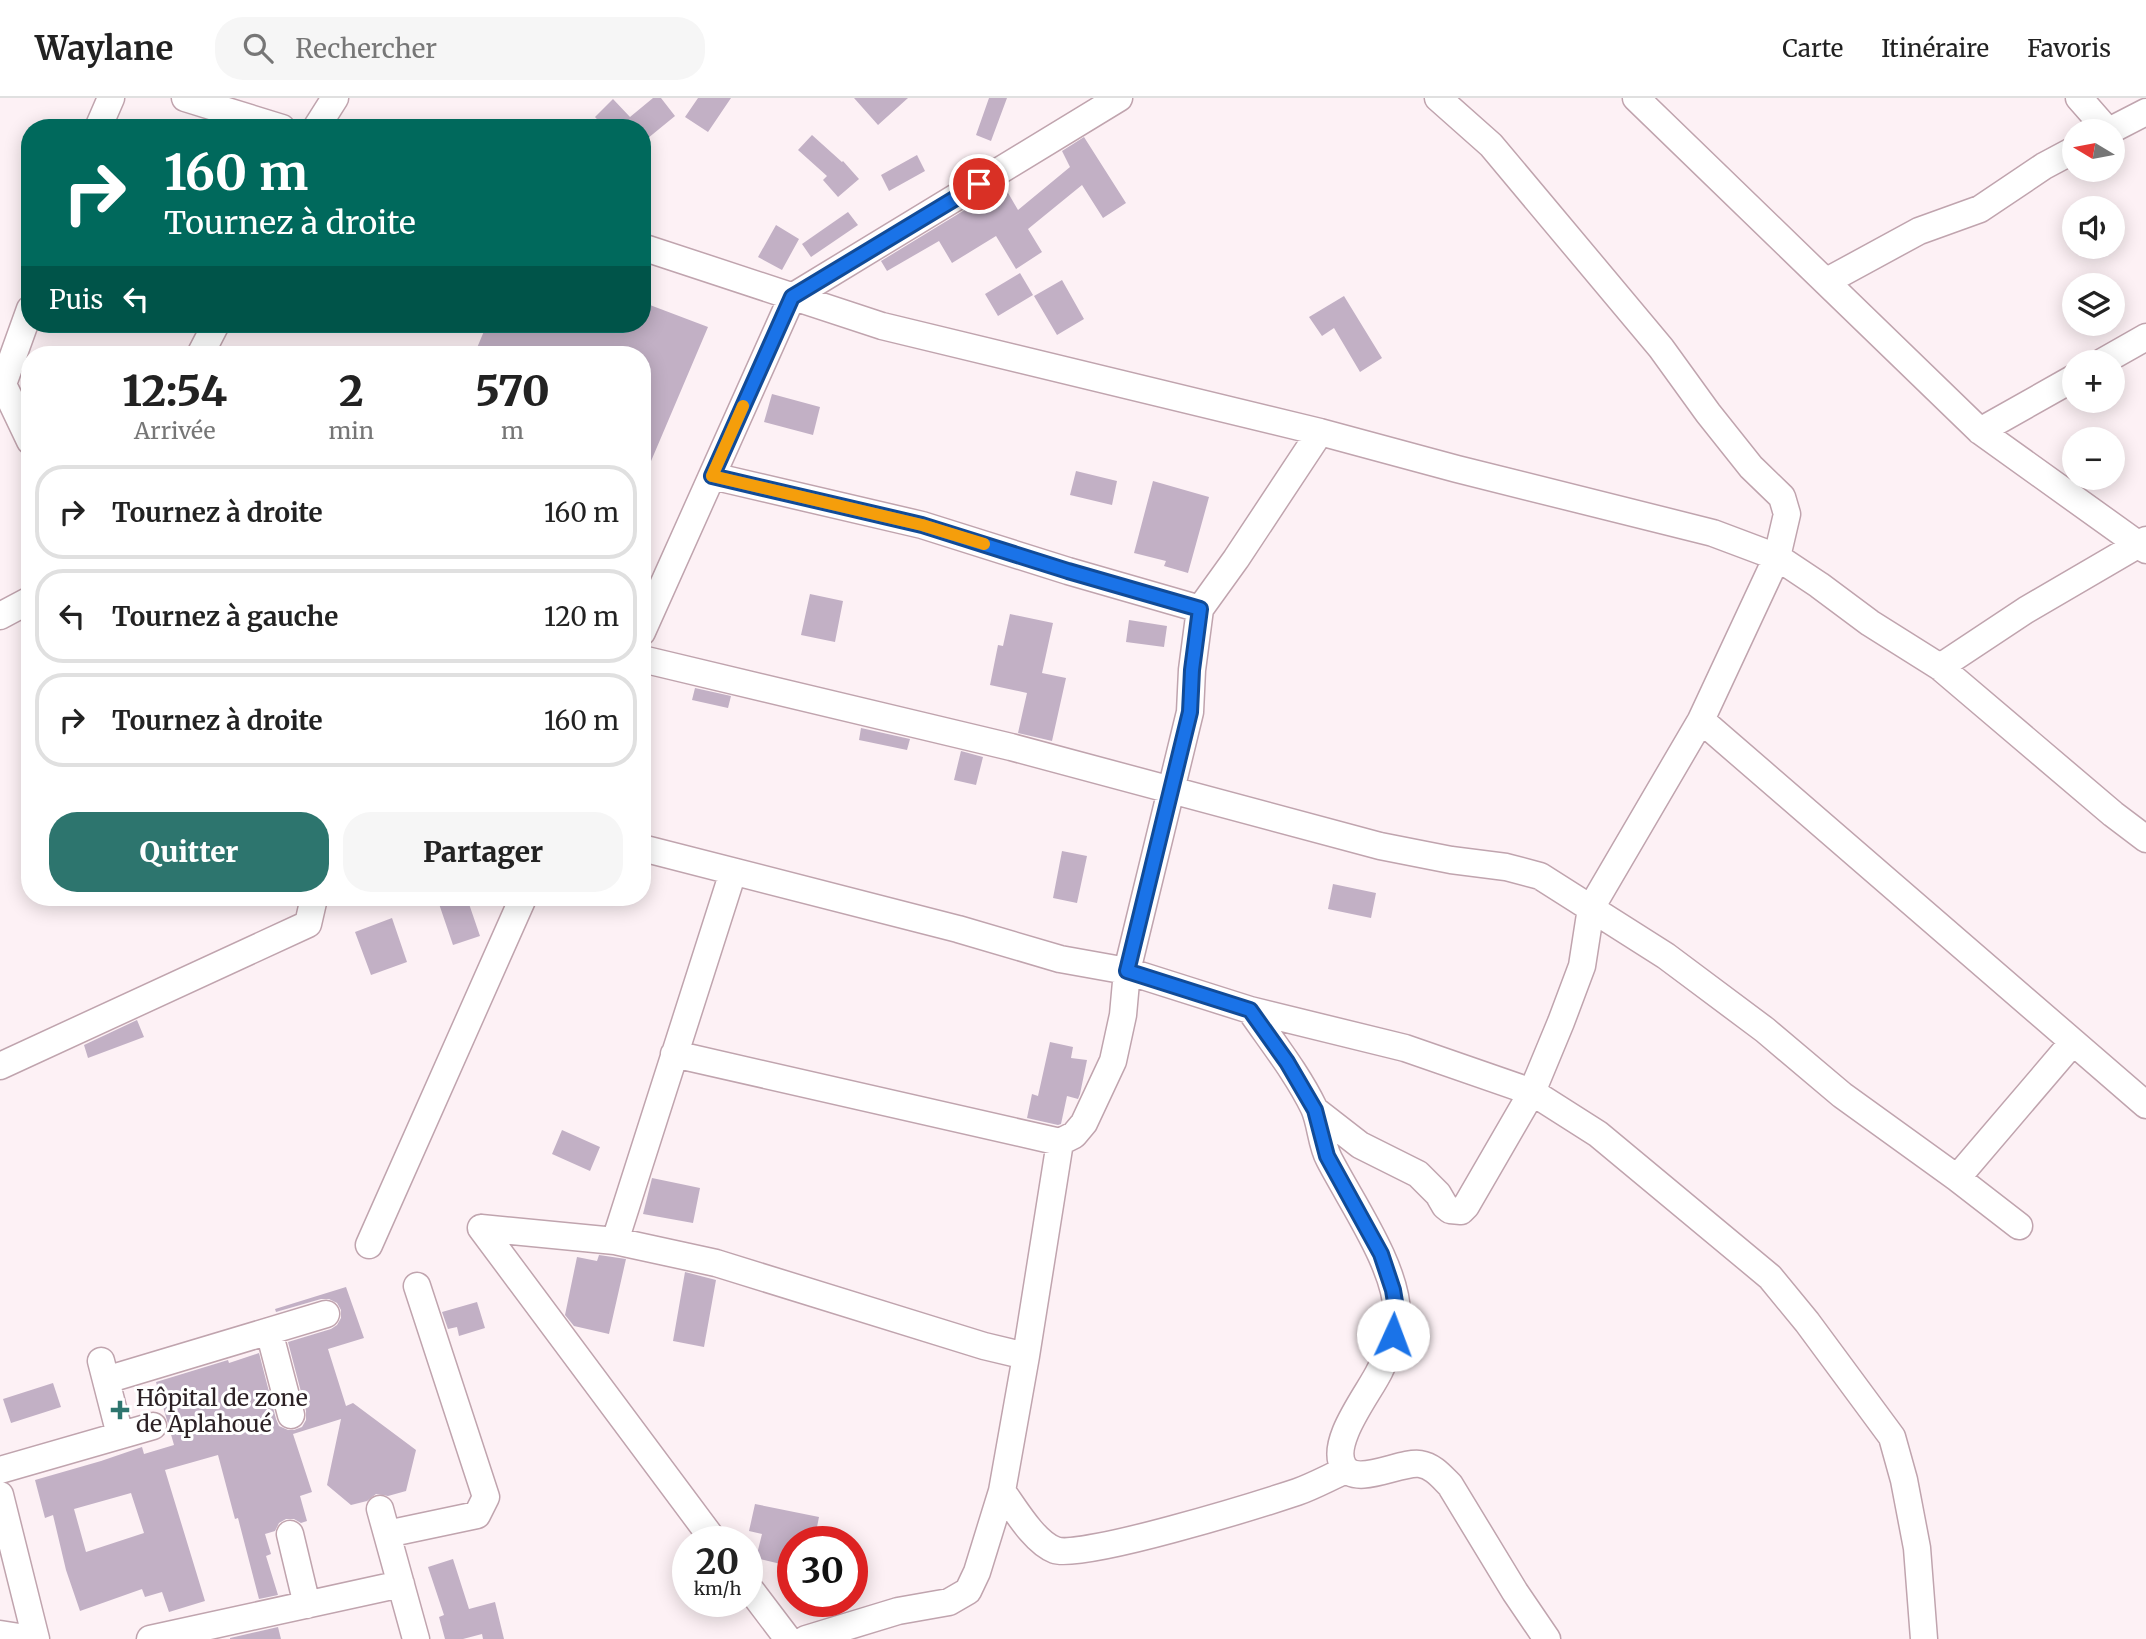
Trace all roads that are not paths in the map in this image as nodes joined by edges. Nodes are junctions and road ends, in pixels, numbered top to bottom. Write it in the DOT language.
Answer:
graph roads {
  1 [pos="111,98"];
  2 [pos="185,98"];
  3 [pos="335,98"];
  4 [pos="1119,98"];
  5 [pos="1438,98"];
  6 [pos="1636,98"];
  7 [pos="2079,98"];
  8 [pos="2146,112"];
  9 [pos="103,119"];
  10 [pos="253,119"];
  11 [pos="322,119"];
  12 [pos="2097,119"];
  13 [pos="2125,122"];
  14 [pos="2062,156"];
  15 [pos="651,250"];
  16 [pos="1827,281"];
  17 [pos="792,297"];
  18 [pos="21,331"];
  19 [pos="2146,337"];
  20 [pos="2123,350"];
  21 [pos="1,381"];
  22 [pos="2062,385"];
  23 [pos="21,422"];
  24 [pos="1980,431"];
  25 [pos="1320,432"];
  26 [pos="712,476"];
  27 [pos="2143,545"];
  28 [pos="1777,557"];
  29 [pos="21,604"];
  30 [pos="1200,609"];
  31 [pos="651,612"];
  32 [pos="0,615"];
  33 [pos="651,661"];
  34 [pos="1940,667"];
  35 [pos="1701,720"];
  36 [pos="1171,791"];
  37 [pos="2146,839"];
  38 [pos="651,850"];
  39 [pos="733,872"];
  40 [pos="312,906"];
  41 [pos="519,906"];
  42 [pos="1591,908"];
  43 [pos="1127,971"];
  44 [pos="1250,1010"];
  45 [pos="2073,1042"];
  46 [pos="674,1054"];
  47 [pos="0,1066"];
  48 [pos="1532,1092"];
  49 [pos="2146,1105"];
  50 [pos="1315,1110"];
  51 [pos="1060,1142"];
  52 [pos="1958,1178"];
  53 [pos="2019,1226"];
  54 [pos="615,1241"];
  55 [pos="369,1245"];
  56 [pos="417,1286"];
  57 [pos="326,1314"];
  58 [pos="269,1331"];
  59 [pos="1026,1356"];
  60 [pos="291,1415"];
  61 [pos="153,1426"];
  62 [pos="120,1435"];
  63 [pos="0,1470"];
  64 [pos="1346,1470"];
  65 [pos="1002,1491"];
  66 [pos="0,1495"];
  67 [pos="703,1526"];
  68 [pos="290,1535"];
  69 [pos="7,1560"];
  70 [pos="401,1584"];
  71 [pos="307,1605"];
  72 [pos="763,1605"];
  73 [pos="0,1634"];
  74 [pos="34,1639"];
  75 [pos="150,1639"];
  76 [pos="416,1639"];
  77 [pos="788,1639"];
  78 [pos="806,1639"];
  79 [pos="1547,1639"];
  80 [pos="1924,1639"];
  1 -- 9 [label="street"];
  2 -- 10 [label="street"];
  3 -- 11 [label="street"];
  4 -- 17 [label="street"];
  5 -- 28 [label="street"];
  6 -- 16 [label="street"];
  7 -- 12 [label="street"];
  8 -- 13 [label="street"];
  14 -- 16 [label="street"];
  15 -- 17 [label="street"];
  16 -- 24 [label="street"];
  17 -- 25 [label="street"];
  17 -- 26 [label="street"];
  18 -- 21 [label="street"];
  19 -- 20 [label="street"];
  21 -- 23 [label="street"];
  22 -- 24 [label="street"];
  24 -- 27 [label="street"];
  25 -- 28 [label="street"];
  25 -- 30 [label="street"];
  26 -- 30 [label="street"];
  26 -- 31 [label="street"];
  27 -- 34 [label="street"];
  28 -- 34 [label="street"];
  28 -- 35 [label="street"];
  29 -- 32 [label="street"];
  30 -- 36 [label="street"];
  33 -- 36 [label="street"];
  34 -- 37 [label="street"];
  35 -- 42 [label="street"];
  35 -- 45 [label="street"];
  36 -- 42 [label="street"];
  36 -- 43 [label="street"];
  38 -- 39 [label="street"];
  39 -- 43 [label="street"];
  39 -- 46 [label="street"];
  40 -- 47 [label="street"];
  41 -- 55 [label="street"];
  42 -- 48 [label="street"];
  42 -- 52 [label="street"];
  43 -- 44 [label="street"];
  43 -- 51 [label="street"];
  44 -- 48 [label="street"];
  44 -- 50 [label="street"];
  45 -- 49 [label="street"];
  45 -- 52 [label="street"];
  46 -- 51 [label="street"];
  46 -- 54 [label="street"];
  48 -- 50 [label="street"];
  48 -- 80 [label="street"];
  50 -- 64 [label="street"];
  51 -- 59 [label="street"];
  52 -- 53 [label="street"];
  54 -- 59 [label="street"];
  54 -- 67 [label="street"];
  56 -- 70 [label="street"];
  57 -- 58 [label="street"];
  58 -- 60 [label="street"];
  58 -- 62 [label="street"];
  59 -- 65 [label="street"];
  61 -- 62 [label="street"];
  62 -- 63 [label="street"];
  64 -- 65 [label="street"];
  64 -- 79 [label="street"];
  65 -- 78 [label="street"];
  66 -- 69 [label="street"];
  68 -- 71 [label="street"];
  69 -- 74 [label="street"];
  70 -- 71 [label="street"];
  70 -- 76 [label="street"];
  71 -- 75 [label="street"];
  72 -- 77 [label="street"];
  73 -- 74 [label="street"];
}
